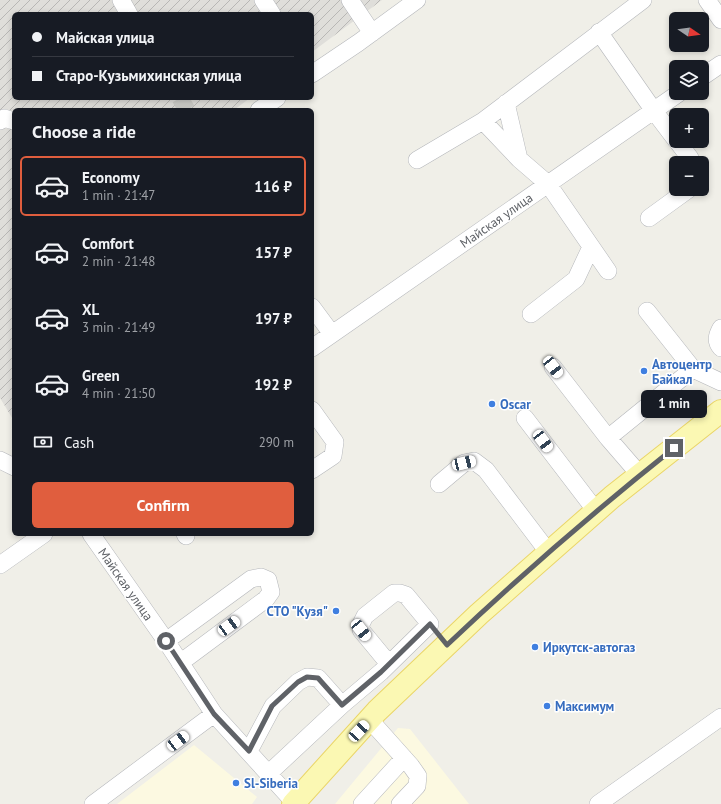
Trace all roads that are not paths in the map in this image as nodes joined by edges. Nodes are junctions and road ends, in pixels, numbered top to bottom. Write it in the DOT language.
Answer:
graph roads {
  1 [pos="121,0"];
  2 [pos="263,0"];
  3 [pos="350,0"];
  4 [pos="643,0"];
  5 [pos="708,0"];
  6 [pos="412,1"];
  7 [pos="129,12"];
  8 [pos="271,12"];
  9 [pos="721,20"];
  10 [pos="599,32"];
  11 [pos="372,33"];
  12 [pos="721,64"];
  13 [pos="709,72"];
  14 [pos="314,73"];
  15 [pos="274,100"];
  16 [pos="669,100"];
  17 [pos="506,104"];
  18 [pos="262,108"];
  19 [pos="654,111"];
  20 [pos="12,120"];
  21 [pos="0,121"];
  22 [pos="483,121"];
  23 [pos="669,131"];
  24 [pos="682,148"];
  25 [pos="688,156"];
  26 [pos="519,159"];
  27 [pos="417,160"];
  28 [pos="548,184"];
  29 [pos="679,196"];
  30 [pos="649,218"];
  31 [pos="591,247"];
  32 [pos="608,271"];
  33 [pos="314,310"];
  34 [pos="647,311"];
  35 [pos="532,314"];
  36 [pos="721,328"];
  37 [pos="332,334"];
  38 [pos="314,347"];
  39 [pos="721,348"];
  40 [pos="553,367"];
  41 [pos="693,369"];
  42 [pos="721,382"];
  43 [pos="721,411"];
  44 [pos="314,413"];
  45 [pos="525,418"];
  46 [pos="608,438"];
  47 [pos="0,460"];
  48 [pos="12,466"];
  49 [pos="314,469"];
  50 [pos="640,475"];
  51 [pos="438,484"];
  52 [pos="596,511"];
  53 [pos="41,536"];
  54 [pos="92,536"];
  55 [pos="549,553"];
  56 [pos="0,565"];
  57 [pos="430,624"];
  58 [pos="166,641"];
  59 [pos="447,645"];
  60 [pos="180,663"];
  61 [pos="389,664"];
  62 [pos="342,705"];
  63 [pos="214,714"];
  64 [pos="721,717"];
  65 [pos="370,719"];
  66 [pos="249,751"];
  67 [pos="404,758"];
  68 [pos="268,774"];
  69 [pos="294,803"];
  70 [pos="93,804"];
  71 [pos="362,804"];
  72 [pos="400,804"];
  73 [pos="598,804"];
  1 -- 7 [label="street"];
  2 -- 8 [label="street"];
  3 -- 11 [label="street"];
  4 -- 10 [label="street"];
  5 -- 9 [label="street"];
  6 -- 11 [label="street"];
  10 -- 17 [label="street"];
  10 -- 19 [label="street"];
  11 -- 14 [label="street"];
  12 -- 13 [label="street"];
  15 -- 18 [label="street"];
  16 -- 19 [label="street, Майская улица"];
  17 -- 22 [label="street"];
  17 -- 26 [label="street"];
  19 -- 23 [label="street"];
  19 -- 28 [label="street, Майская улица"];
  20 -- 21 [label="street"];
  22 -- 26 [label="street"];
  22 -- 27 [label="street"];
  24 -- 25 [label="street"];
  26 -- 28 [label="street"];
  28 -- 31 [label="street"];
  28 -- 37 [label="street, Майская улица"];
  29 -- 30 [label="street"];
  31 -- 32 [label="street"];
  31 -- 35 [label="street"];
  33 -- 37 [label="street"];
  34 -- 41 [label="street"];
  36 -- 39 [label="street"];
  37 -- 38 [label="street, Майская улица"];
  40 -- 46 [label="street"];
  41 -- 42 [label="street"];
  41 -- 46 [label="street"];
  43 -- 50 [label="main road"];
  44 -- 49 [label="street"];
  45 -- 52 [label="street"];
  46 -- 50 [label="street"];
  47 -- 48 [label="street"];
  50 -- 52 [label="main road"];
  51 -- 55 [label="street"];
  52 -- 55 [label="main road"];
  53 -- 56 [label="street"];
  54 -- 58 [label="street, Майская улица"];
  55 -- 59 [label="main road"];
  57 -- 59 [label="street"];
  57 -- 61 [label="street"];
  57 -- 61 [label="street"];
  58 -- 60 [label="street, Майская улица"];
  58 -- 60 [label="street"];
  59 -- 65 [label="main road"];
  60 -- 63 [label="street, Майская улица"];
  61 -- 62 [label="street"];
  62 -- 66 [label="street"];
  62 -- 68 [label="street"];
  63 -- 66 [label="street, Майская улица"];
  63 -- 70 [label="street"];
  64 -- 73 [label="street"];
  65 -- 67 [label="street"];
  65 -- 69 [label="main road"];
  66 -- 68 [label="street, Майская улица"];
  67 -- 71 [label="street"];
  67 -- 72 [label="street"];
  68 -- 69 [label="street, Майская улица"];
}
